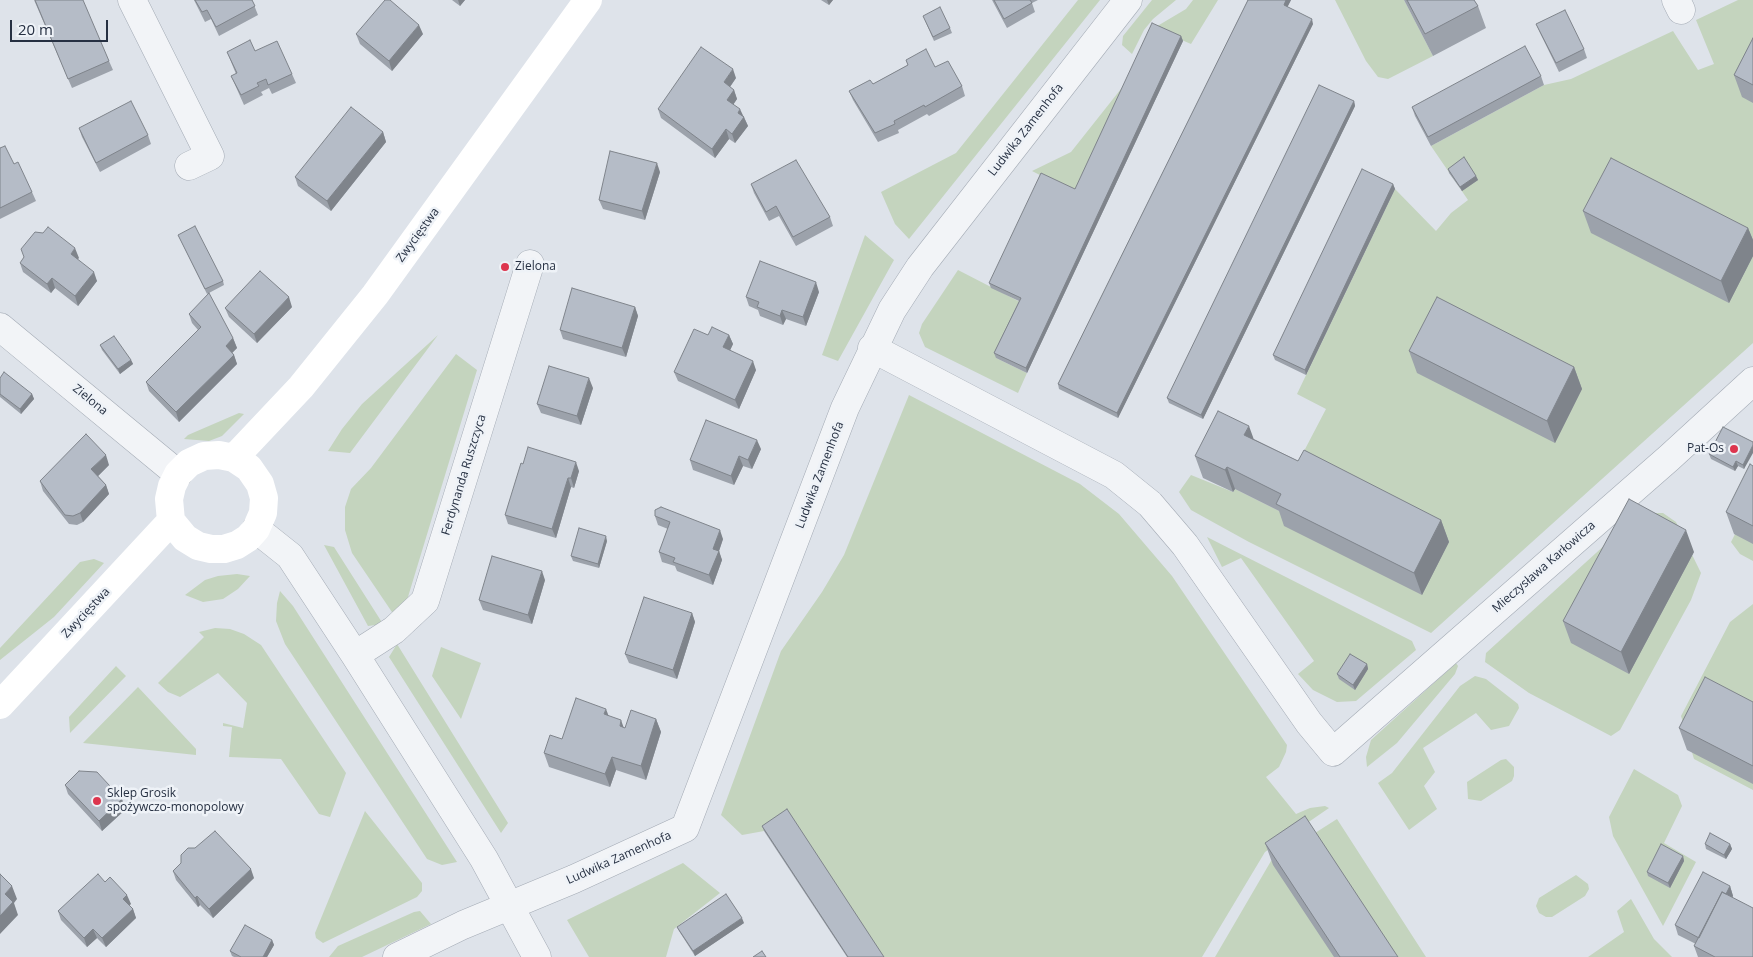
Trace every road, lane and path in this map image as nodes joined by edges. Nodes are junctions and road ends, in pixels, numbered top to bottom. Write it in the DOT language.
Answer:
graph roads {
  1 [pos="132,0"];
  2 [pos="588,0"];
  3 [pos="1128,0"];
  4 [pos="189,166"];
  5 [pos="530,264"];
  6 [pos="0,327"];
  7 [pos="872,348"];
  8 [pos="1753,381"];
  9 [pos="234,458"];
  10 [pos="178,474"];
  11 [pos="171,521"];
  12 [pos="256,529"];
  13 [pos="355,655"];
  14 [pos="0,704"];
  15 [pos="510,905"];
  16 [pos="397,957"];
  17 [pos="537,957"];
  1 -- 4 [label="street"];
  2 -- 9 [label="main road, Zwycięstwa"];
  3 -- 7 [label="street, Ludwika Zamenhofa"];
  5 -- 13 [label="street, Ferdynanda Ruszczyca"];
  6 -- 10 [label="street, Zielona"];
  7 -- 8 [label="street, Mieczysława Karłowicza"];
  7 -- 15 [label="street, Ludwika Zamenhofa"];
  9 -- 10 [label="main road"];
  9 -- 12 [label="main road"];
  10 -- 11 [label="main road"];
  11 -- 12 [label="main road"];
  11 -- 14 [label="main road, Zwycięstwa"];
  12 -- 13 [label="street"];
  13 -- 15 [label="street"];
  15 -- 16 [label="street"];
  15 -- 17 [label="street"];
}
